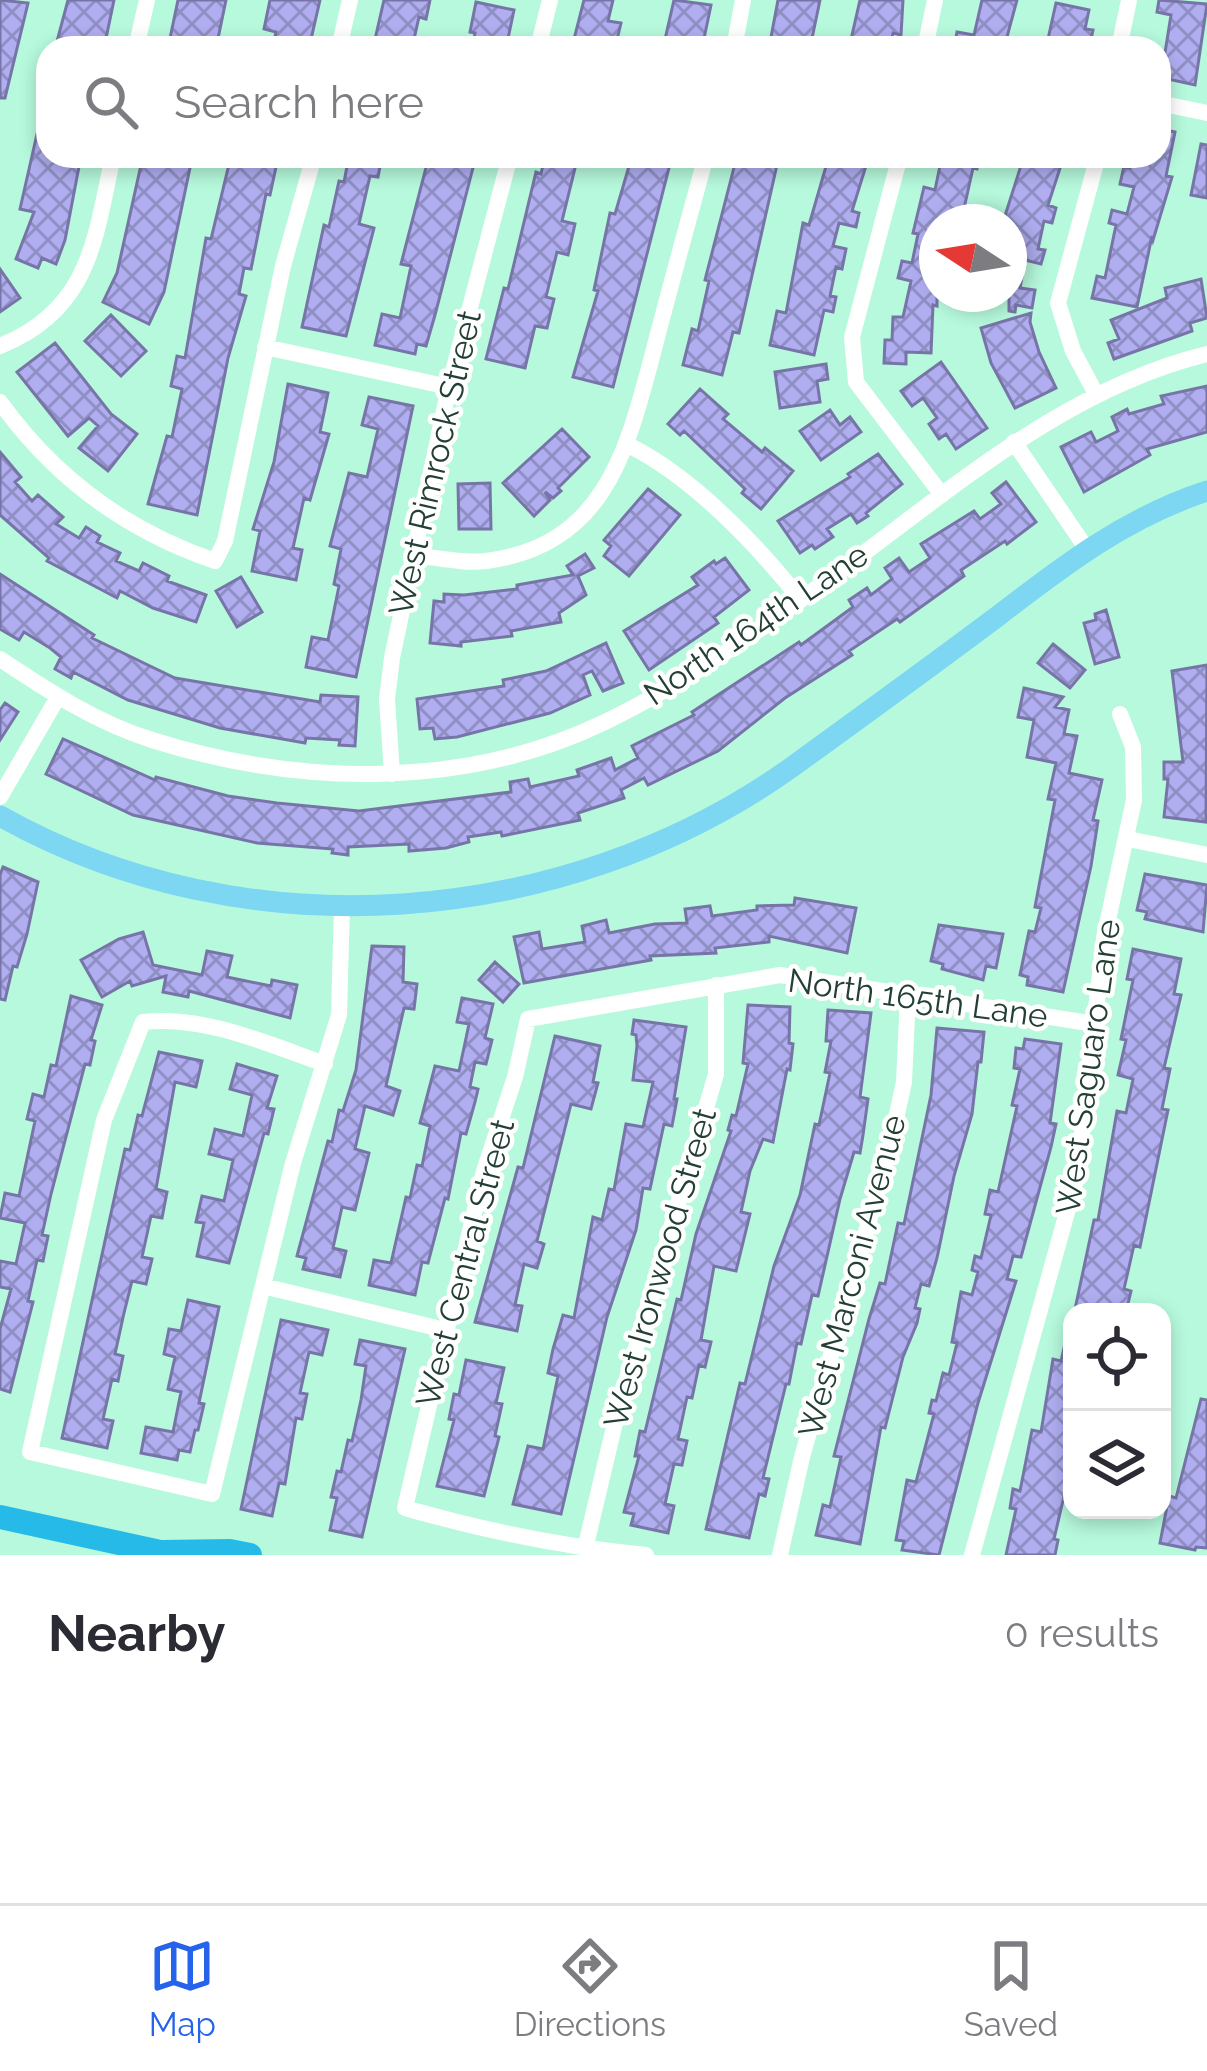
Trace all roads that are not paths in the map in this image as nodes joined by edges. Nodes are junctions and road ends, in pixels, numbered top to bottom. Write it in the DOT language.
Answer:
graph roads {
  1 [pos="147,0"];
  2 [pos="350,0"];
  3 [pos="550,0"];
  4 [pos="743,0"];
  5 [pos="935,0"];
  6 [pos="1129,0"];
  7 [pos="139,36"];
  8 [pos="342,36"];
  9 [pos="541,36"];
  10 [pos="736,36"];
  11 [pos="928,36"];
  12 [pos="1122,36"];
  13 [pos="1171,106"];
  14 [pos="1207,112"];
  15 [pos="110,168"];
  16 [pos="311,168"];
  17 [pos="507,168"];
  18 [pos="703,168"];
  19 [pos="897,168"];
  20 [pos="1095,168"];
  21 [pos="0,346"];
  22 [pos="265,347"];
  23 [pos="1207,354"];
  24 [pos="449,387"];
  25 [pos="1096,394"];
  26 [pos="0,402"];
  27 [pos="1014,442"];
  28 [pos="628,446"];
  29 [pos="1207,491"];
  30 [pos="942,495"];
  31 [pos="1087,548"];
  32 [pos="412,555"];
  33 [pos="801,600"];
  34 [pos="0,659"];
  35 [pos="58,697"];
  36 [pos="1120,714"];
  37 [pos="392,774"];
  38 [pos="0,797"];
  39 [pos="0,815"];
  40 [pos="1128,838"];
  41 [pos="1207,855"];
  42 [pos="342,906"];
  43 [pos="716,985"];
  44 [pos="908,995"];
  45 [pos="528,1018"];
  46 [pos="1095,1024"];
  47 [pos="325,1064"];
  48 [pos="263,1286"];
  49 [pos="445,1330"];
  50 [pos="0,1517"];
  51 [pos="585,1550"];
  52 [pos="168,1554"];
  53 [pos="250,1555"];
  54 [pos="646,1555"];
  55 [pos="780,1555"];
  56 [pos="971,1555"];
  1 -- 7 [label="street"];
  2 -- 8 [label="street"];
  3 -- 9 [label="street"];
  4 -- 10 [label="street"];
  5 -- 11 [label="street"];
  6 -- 12 [label="street"];
  13 -- 14 [label="street"];
  15 -- 21 [label="street"];
  16 -- 22 [label="street"];
  17 -- 24 [label="street, West Rimrock Street"];
  18 -- 28 [label="street"];
  19 -- 30 [label="street"];
  20 -- 25 [label="street"];
  22 -- 24 [label="street"];
  22 -- 26 [label="street"];
  23 -- 25 [label="street, North 164th Lane"];
  24 -- 32 [label="street, West Rimrock Street"];
  25 -- 27 [label="street, North 164th Lane"];
  27 -- 30 [label="street, North 164th Lane"];
  27 -- 31 [label="street"];
  28 -- 32 [label="street"];
  28 -- 33 [label="street"];
  29 -- 31 [label="main road"];
  30 -- 33 [label="street, North 164th Lane"];
  31 -- 42 [label="main road"];
  32 -- 37 [label="street, West Rimrock Street"];
  33 -- 37 [label="street, North 164th Lane"];
  34 -- 35 [label="street, North 164th Lane"];
  35 -- 37 [label="street, North 164th Lane"];
  35 -- 38 [label="street"];
  36 -- 40 [label="street, West Saguaro Lane"];
  39 -- 42 [label="main road"];
  40 -- 41 [label="street"];
  40 -- 46 [label="street, West Saguaro Lane"];
  42 -- 47 [label="street"];
  43 -- 44 [label="street, North 165th Lane"];
  43 -- 45 [label="street, North 165th Lane"];
  43 -- 51 [label="street, West Ironwood Street"];
  44 -- 46 [label="street, North 165th Lane"];
  44 -- 55 [label="street, West Marconi Avenue"];
  45 -- 49 [label="street, West Central Street"];
  46 -- 56 [label="street, West Saguaro Lane"];
  47 -- 48 [label="street"];
  47 -- 48 [label="street"];
  48 -- 49 [label="street"];
  49 -- 51 [label="street, West Central Street"];
  50 -- 52 [label="highway"];
  51 -- 54 [label="street"];
  52 -- 53 [label="highway"];
}
